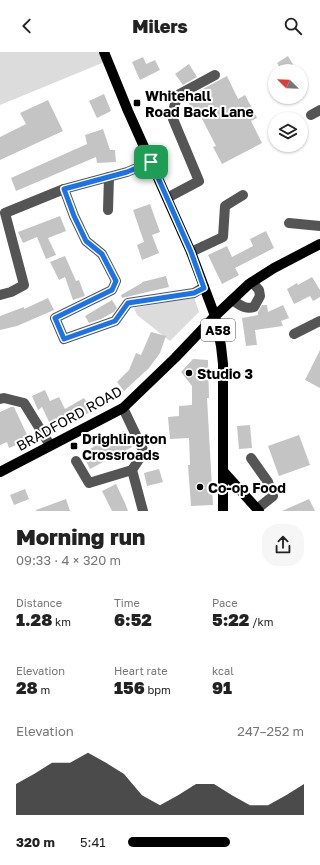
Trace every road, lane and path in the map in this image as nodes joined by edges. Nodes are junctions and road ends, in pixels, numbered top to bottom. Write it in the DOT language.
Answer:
graph roads {
  1 [pos="105,57"];
  2 [pos="215,75"];
  3 [pos="320,110"];
  4 [pos="311,115"];
  5 [pos="151,162"];
  6 [pos="109,177"];
  7 [pos="64,189"];
  8 [pos="243,195"];
  9 [pos="167,198"];
  10 [pos="108,210"];
  11 [pos="3,213"];
  12 [pos="289,223"];
  13 [pos="320,226"];
  14 [pos="320,244"];
  15 [pos="191,252"];
  16 [pos="252,282"];
  17 [pos="204,288"];
  18 [pos="0,296"];
  19 [pos="232,300"];
  20 [pos="216,316"];
  21 [pos="320,321"];
  22 [pos="294,334"];
  23 [pos="0,399"];
  24 [pos="123,408"];
  25 [pos="50,445"];
  26 [pos="252,458"];
  27 [pos="76,461"];
  28 [pos="132,470"];
  29 [pos="223,471"];
  30 [pos="0,472"];
  31 [pos="258,510"];
  32 [pos="143,511"];
  33 [pos="223,511"];
  1 -- 5 [label="main road"];
  2 -- 9 [label="street"];
  3 -- 4 [label="street"];
  5 -- 6 [label="street"];
  5 -- 9 [label="main road, A58"];
  6 -- 7 [label="street"];
  6 -- 10 [label="street"];
  7 -- 11 [label="street"];
  7 -- 17 [label="street"];
  8 -- 15 [label="street"];
  9 -- 15 [label="main road, A58"];
  11 -- 18 [label="street"];
  12 -- 13 [label="street"];
  14 -- 16 [label="main road, BRADFORD ROAD"];
  15 -- 17 [label="main road, A58"];
  16 -- 19 [label="main road, BRADFORD ROAD"];
  16 -- 19 [label="street"];
  17 -- 20 [label="main road, A58"];
  19 -- 20 [label="main road, BRADFORD ROAD"];
  20 -- 24 [label="main road, BRADFORD ROAD"];
  20 -- 29 [label="main road, A58"];
  21 -- 22 [label="street"];
  23 -- 25 [label="street"];
  24 -- 25 [label="main road, BRADFORD ROAD"];
  24 -- 28 [label="street"];
  25 -- 30 [label="main road, BRADFORD ROAD"];
  26 -- 31 [label="street"];
  27 -- 28 [label="street"];
  28 -- 32 [label="street"];
  29 -- 31 [label="main road"];
  29 -- 33 [label="main road, A58"];
}
